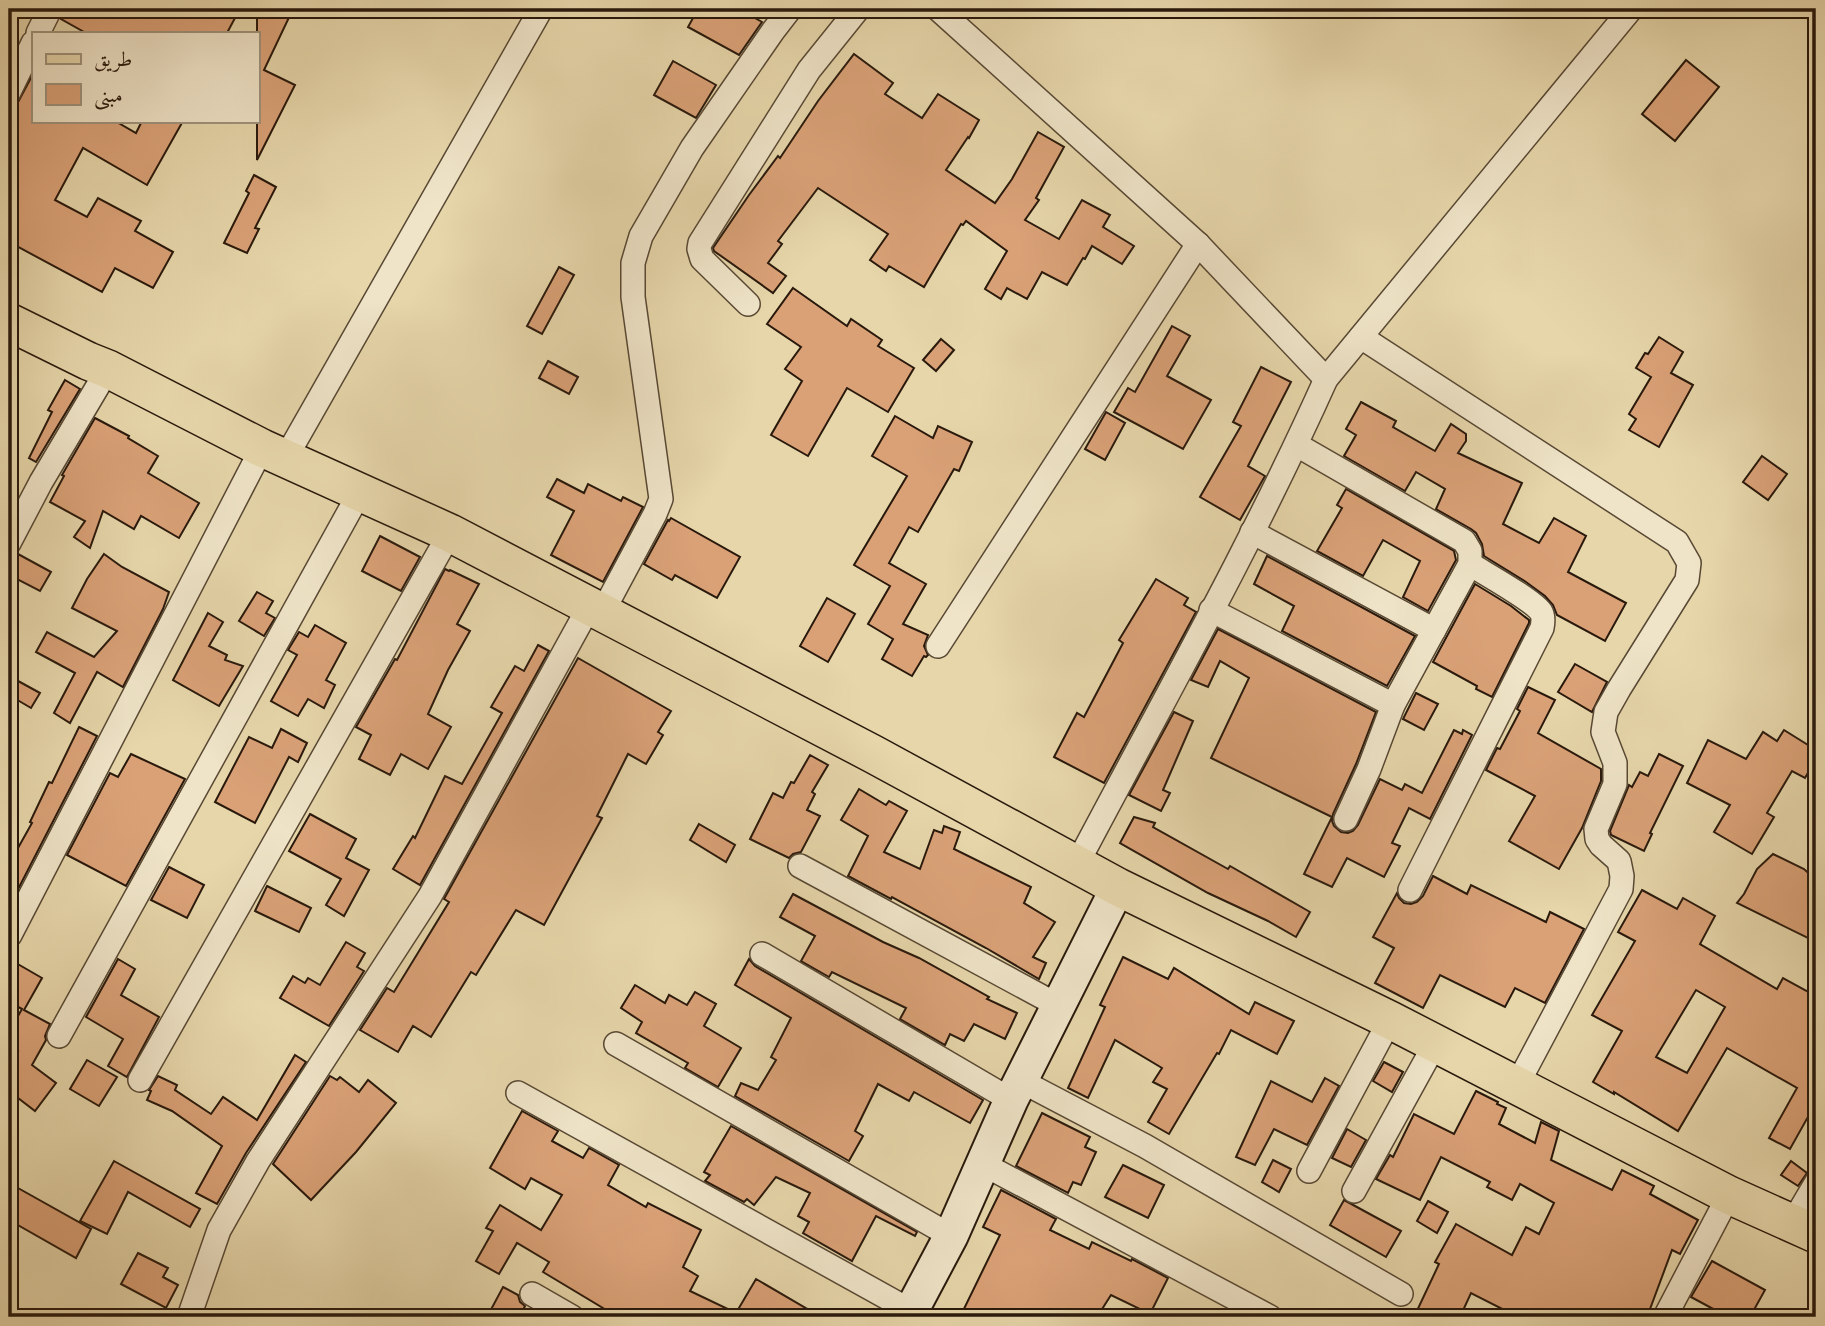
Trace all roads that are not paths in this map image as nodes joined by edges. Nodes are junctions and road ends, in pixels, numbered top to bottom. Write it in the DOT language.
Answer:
graph roads {
  1 [pos="50,9"];
  2 [pos="541,9"];
  3 [pos="790,9"];
  4 [pos="858,9"];
  5 [pos="938,9"];
  6 [pos="1631,9"];
  7 [pos="38,32"];
  8 [pos="32,45"];
  9 [pos="9,92"];
  10 [pos="1198,244"];
  11 [pos="748,304"];
  12 [pos="9,322"];
  13 [pos="1361,337"];
  14 [pos="108,369"];
  15 [pos="1326,379"];
  16 [pos="1297,445"];
  17 [pos="274,454"];
  18 [pos="360,492"];
  19 [pos="1252,532"];
  20 [pos="450,533"];
  21 [pos="9,542"];
  22 [pos="1470,564"];
  23 [pos="595,610"];
  24 [pos="1211,610"];
  25 [pos="1434,630"];
  26 [pos="937,646"];
  27 [pos="1393,705"];
  28 [pos="1346,819"];
  29 [pos="1077,864"];
  30 [pos="800,866"];
  31 [pos="1118,887"];
  32 [pos="1410,890"];
  33 [pos="10,935"];
  34 [pos="762,954"];
  35 [pos="1059,1006"];
  36 [pos="1390,1020"];
  37 [pos="59,1036"];
  38 [pos="616,1044"];
  39 [pos="1435,1044"];
  40 [pos="140,1080"];
  41 [pos="1517,1085"];
  42 [pos="1016,1091"];
  43 [pos="518,1093"];
  44 [pos="983,1164"];
  45 [pos="1309,1171"];
  46 [pos="1816,1183"];
  47 [pos="1354,1191"];
  48 [pos="1729,1195"];
  49 [pos="1805,1228"];
  50 [pos="951,1236"];
  51 [pos="532,1294"];
  52 [pos="1401,1294"];
  53 [pos="914,1315"];
  54 [pos="189,1317"];
  55 [pos="572,1317"];
  56 [pos="1270,1317"];
  57 [pos="1665,1317"];
  1 -- 7 [label="street"];
  2 -- 17 [label="street"];
  3 -- 23 [label="street"];
  4 -- 11 [label="street"];
  5 -- 10 [label="street"];
  6 -- 13 [label="street"];
  8 -- 9 [label="street"];
  10 -- 15 [label="street"];
  10 -- 26 [label="street"];
  12 -- 14 [label="main road"];
  13 -- 15 [label="street"];
  13 -- 41 [label="street"];
  14 -- 17 [label="main road"];
  14 -- 21 [label="street"];
  15 -- 16 [label="street"];
  16 -- 19 [label="street"];
  16 -- 22 [label="street"];
  17 -- 18 [label="main road"];
  17 -- 33 [label="street"];
  18 -- 20 [label="main road"];
  18 -- 37 [label="street"];
  19 -- 24 [label="street"];
  19 -- 25 [label="street"];
  20 -- 23 [label="main road"];
  20 -- 40 [label="street"];
  22 -- 25 [label="street"];
  22 -- 32 [label="street"];
  23 -- 29 [label="main road"];
  23 -- 54 [label="street"];
  24 -- 27 [label="street"];
  24 -- 29 [label="street"];
  25 -- 27 [label="street"];
  27 -- 28 [label="street"];
  29 -- 31 [label="main road"];
  30 -- 35 [label="street"];
  31 -- 35 [label="main road"];
  31 -- 36 [label="main road"];
  34 -- 42 [label="street"];
  35 -- 42 [label="main road"];
  36 -- 39 [label="main road"];
  36 -- 45 [label="street"];
  38 -- 50 [label="street"];
  39 -- 41 [label="main road"];
  39 -- 47 [label="street"];
  41 -- 48 [label="main road"];
  42 -- 44 [label="main road"];
  42 -- 52 [label="street"];
  43 -- 53 [label="street"];
  44 -- 50 [label="main road"];
  44 -- 56 [label="street"];
  46 -- 49 [label="street"];
  48 -- 49 [label="main road"];
  48 -- 57 [label="street"];
  50 -- 53 [label="main road"];
  51 -- 55 [label="street"];
}
